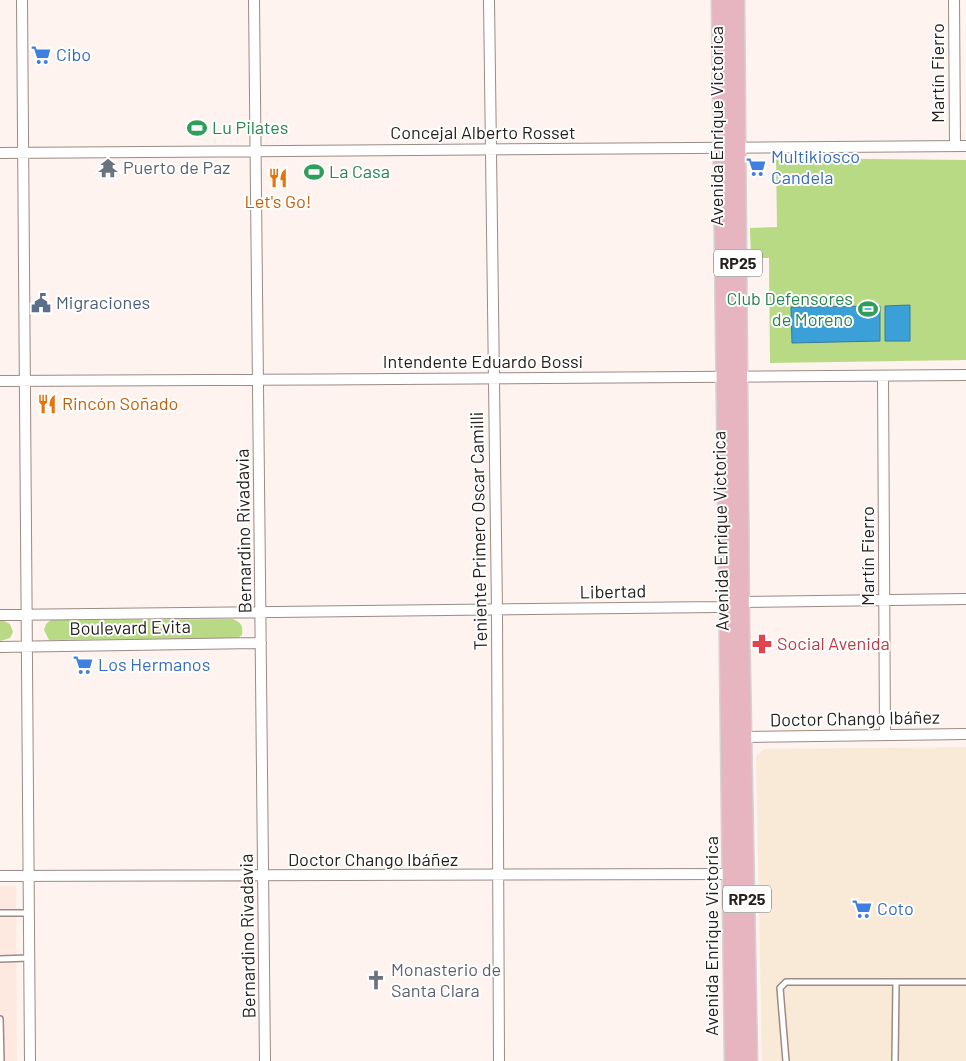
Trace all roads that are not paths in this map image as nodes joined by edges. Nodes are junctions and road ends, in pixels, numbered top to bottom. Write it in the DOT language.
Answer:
graph roads {
  1 [pos="22,0"];
  2 [pos="254,0"];
  3 [pos="490,0"];
  4 [pos="720,0"];
  5 [pos="736,0"];
  6 [pos="954,0"];
  7 [pos="955,146"];
  8 [pos="966,146"];
  9 [pos="491,149"];
  10 [pos="729,149"];
  11 [pos="256,151"];
  12 [pos="0,153"];
  13 [pos="22,153"];
  14 [pos="966,375"];
  15 [pos="883,376"];
  16 [pos="493,377"];
  17 [pos="732,378"];
  18 [pos="258,379"];
  19 [pos="0,381"];
  20 [pos="24,381"];
  21 [pos="966,599"];
  22 [pos="884,600"];
  23 [pos="734,603"];
  24 [pos="497,611"];
  25 [pos="261,613"];
  26 [pos="0,615"];
  27 [pos="28,615"];
  28 [pos="261,643"];
  29 [pos="0,646"];
  30 [pos="28,646"];
  31 [pos="966,734"];
  32 [pos="885,735"];
  33 [pos="744,737"];
  34 [pos="739,874"];
  35 [pos="0,876"];
  36 [pos="30,876"];
  37 [pos="498,876"];
  38 [pos="264,877"];
  39 [pos="30,912"];
  40 [pos="0,913"];
  41 [pos="30,958"];
  42 [pos="0,959"];
  43 [pos="896,982"];
  44 [pos="966,982"];
  45 [pos="0,1019"];
  46 [pos="2,1061"];
  47 [pos="30,1061"];
  48 [pos="265,1061"];
  49 [pos="499,1061"];
  50 [pos="733,1061"];
  51 [pos="748,1061"];
  52 [pos="786,1061"];
  53 [pos="895,1061"];
  1 -- 13 [label="street"];
  2 -- 11 [label="street, Bernardino Rivadavia"];
  3 -- 9 [label="street, Teniente Primero Oscar Camilli"];
  4 -- 10 [label="main road, Avenida Enrique Victorica / RP25"];
  5 -- 10 [label="main road, Avenida Enrique Victorica / RP25"];
  6 -- 7 [label="street, Martín Fierro"];
  7 -- 8 [label="street, Concejal Alberto Rosset"];
  7 -- 10 [label="street, Concejal Alberto Rosset"];
  9 -- 10 [label="street, Concejal Alberto Rosset"];
  9 -- 11 [label="street, Concejal Alberto Rosset"];
  9 -- 16 [label="street, Teniente Primero Oscar Camilli"];
  10 -- 17 [label="main road, Avenida Enrique Victorica / RP25"];
  11 -- 13 [label="street, Concejal Alberto Rosset"];
  11 -- 18 [label="street, Bernardino Rivadavia"];
  12 -- 13 [label="street, Concejal Alberto Rosset"];
  13 -- 20 [label="street"];
  14 -- 15 [label="street, Intendente Eduardo Bossi"];
  15 -- 17 [label="street, Intendente Eduardo Bossi"];
  15 -- 22 [label="street, Martín Fierro"];
  16 -- 17 [label="street, Intendente Eduardo Bossi"];
  16 -- 18 [label="street, Intendente Eduardo Bossi"];
  16 -- 24 [label="street, Teniente Primero Oscar Camilli"];
  17 -- 23 [label="main road, Avenida Enrique Victorica / RP25"];
  18 -- 20 [label="street, Intendente Eduardo Bossi"];
  18 -- 25 [label="street, Bernardino Rivadavia"];
  19 -- 20 [label="street, Intendente Eduardo Bossi"];
  20 -- 27 [label="street"];
  21 -- 22 [label="street, Libertad"];
  22 -- 23 [label="street, Libertad"];
  22 -- 32 [label="street, Martín Fierro"];
  23 -- 24 [label="street, Libertad"];
  23 -- 33 [label="main road, Avenida Enrique Victorica / RP25"];
  23 -- 34 [label="main road, Avenida Enrique Victorica / RP25"];
  24 -- 25 [label="street, Libertad"];
  24 -- 37 [label="street, Teniente Primero Oscar Camilli"];
  25 -- 27 [label="street, Boulevard Evita"];
  25 -- 28 [label="street, Bernardino Rivadavia"];
  26 -- 27 [label="street, Boulevard Evita"];
  27 -- 30 [label="street"];
  28 -- 30 [label="street, Boulevard Evita"];
  28 -- 38 [label="street, Bernardino Rivadavia"];
  29 -- 30 [label="street, Boulevard Evita"];
  30 -- 36 [label="street"];
  31 -- 32 [label="street, Doctor Chango Ibáñez"];
  32 -- 33 [label="street, Doctor Chango Ibáñez"];
  33 -- 34 [label="main road, Avenida Enrique Victorica / RP25"];
  34 -- 37 [label="street, Doctor Chango Ibáñez"];
  34 -- 50 [label="main road, Avenida Enrique Victorica / RP25"];
  34 -- 51 [label="main road, Avenida Enrique Victorica / RP25"];
  35 -- 36 [label="street, Doctor Chango Ibáñez"];
  36 -- 38 [label="street, Doctor Chango Ibáñez"];
  36 -- 39 [label="street"];
  37 -- 38 [label="street, Doctor Chango Ibáñez"];
  37 -- 49 [label="street, Teniente Primero Oscar Camilli"];
  38 -- 48 [label="street, Bernardino Rivadavia"];
  39 -- 40 [label="lane"];
  39 -- 41 [label="street"];
  41 -- 42 [label="lane"];
  41 -- 47 [label="street"];
  43 -- 44 [label="lane"];
  43 -- 52 [label="lane"];
  43 -- 53 [label="lane"];
  45 -- 46 [label="lane"];
}
